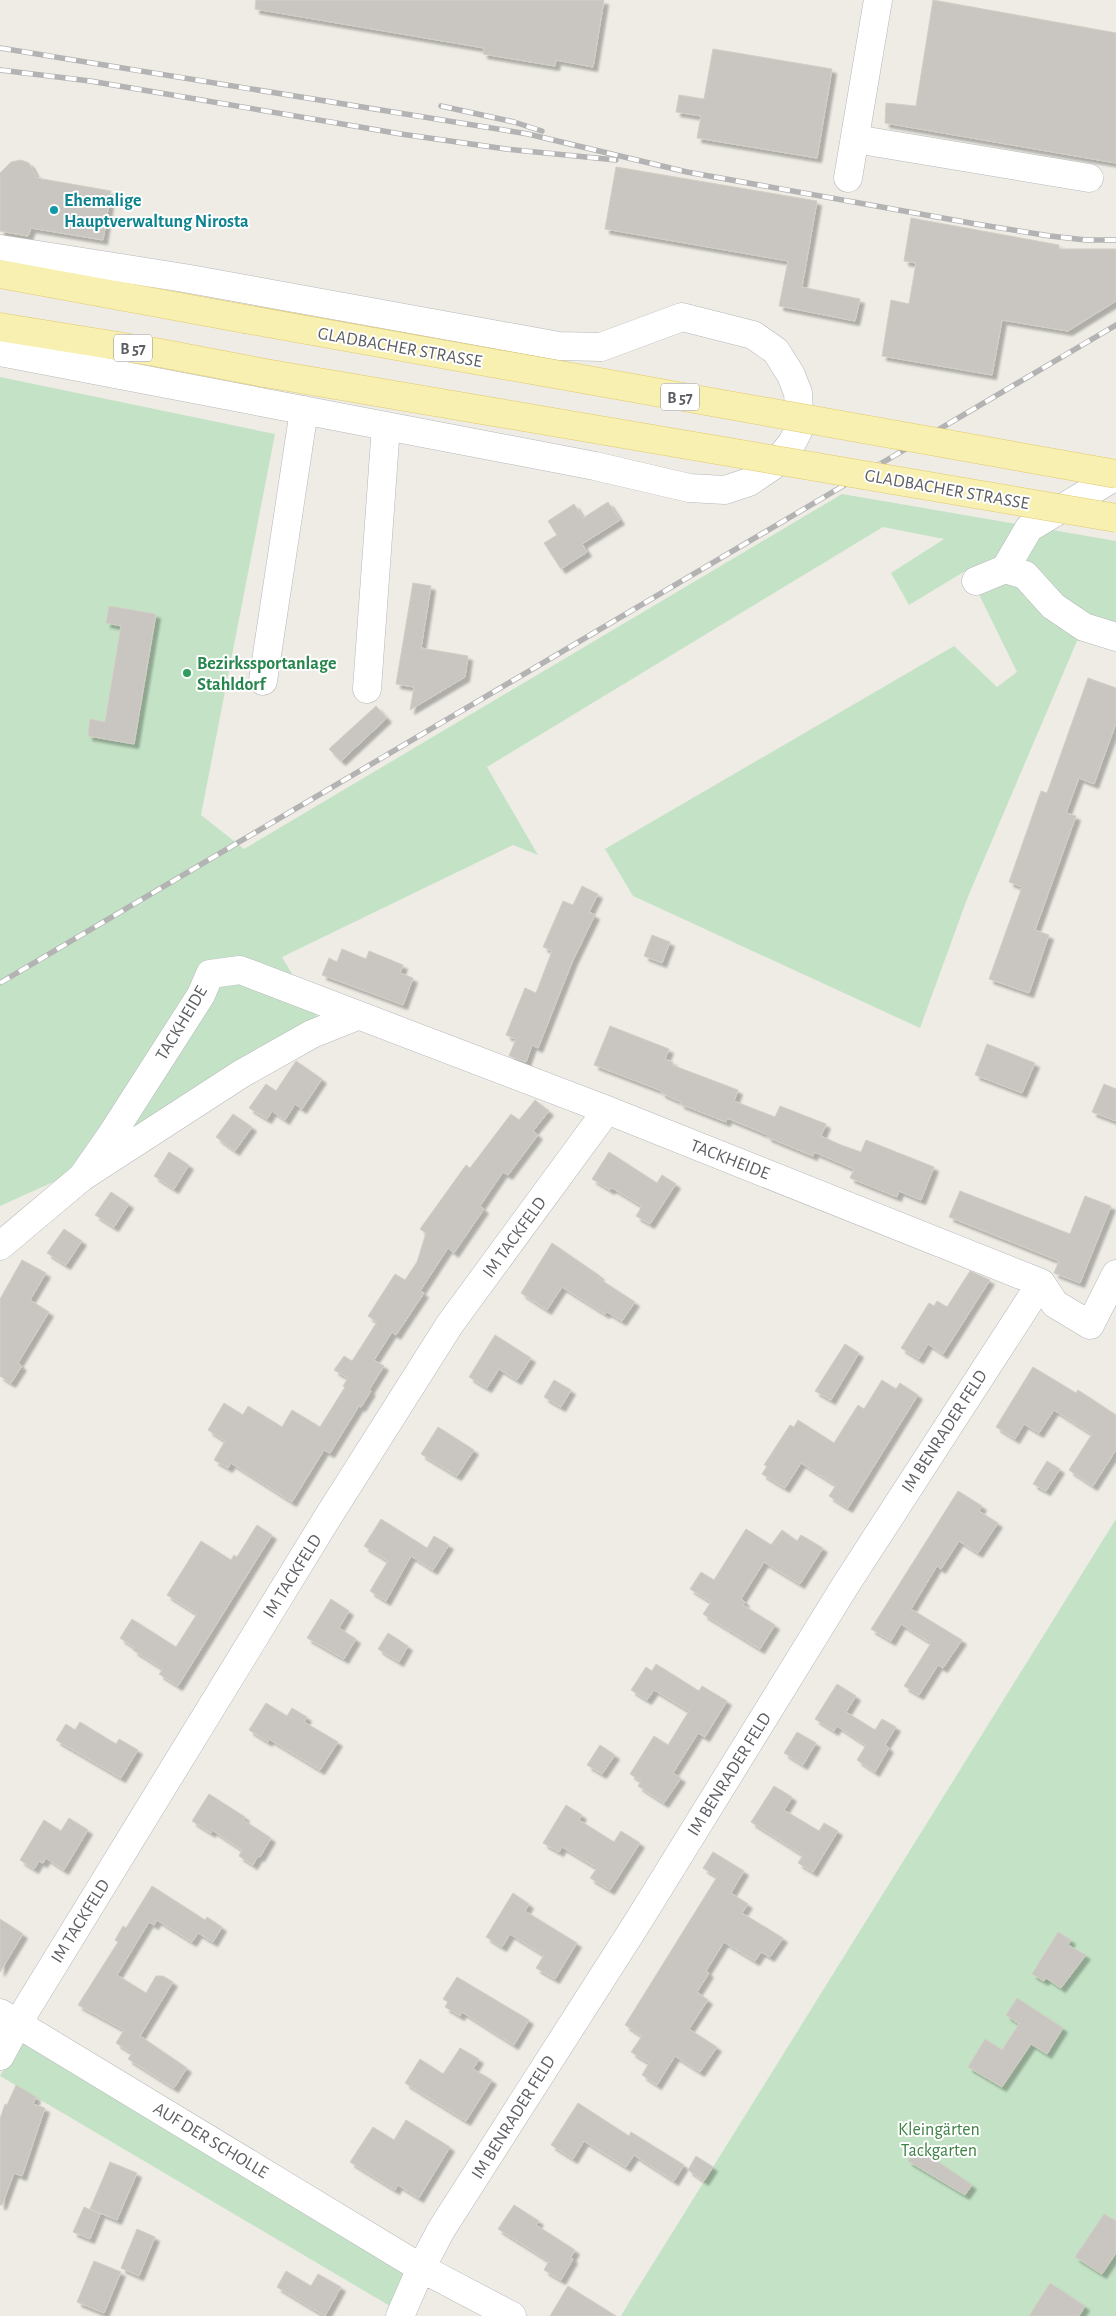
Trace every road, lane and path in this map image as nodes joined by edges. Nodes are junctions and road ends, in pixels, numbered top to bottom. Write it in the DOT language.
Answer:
graph roads {
  1 [pos="878,0"];
  2 [pos="855,139"];
  3 [pos="848,178"];
  4 [pos="1089,178"];
  5 [pos="0,249"];
  6 [pos="0,274"];
  7 [pos="0,327"];
  8 [pos="0,352"];
  9 [pos="304,410"];
  10 [pos="386,426"];
  11 [pos="1116,475"];
  12 [pos="1116,518"];
  13 [pos="1005,569"];
  14 [pos="976,581"];
  15 [pos="1116,637"];
  16 [pos="263,681"];
  17 [pos="367,689"];
  18 [pos="357,1016"];
  19 [pos="607,1110"];
  20 [pos="82,1177"];
  21 [pos="0,1246"];
  22 [pos="1116,1274"];
  23 [pos="1041,1283"];
  24 [pos="9,2018"];
  25 [pos="0,2056"];
  26 [pos="421,2268"];
  27 [pos="400,2316"];
  28 [pos="512,2316"];
  1 -- 2 [label="street"];
  2 -- 3 [label="street"];
  2 -- 4 [label="street"];
  5 -- 10 [label="street"];
  6 -- 11 [label="main road, GLADBACHER STRASSE / B 57, bridge"];
  7 -- 12 [label="main road, GLADBACHER STRASSE / B 57, bridge"];
  8 -- 9 [label="street"];
  9 -- 10 [label="street"];
  9 -- 16 [label="street"];
  10 -- 17 [label="street"];
  11 -- 13 [label="street"];
  13 -- 14 [label="street"];
  13 -- 15 [label="street"];
  18 -- 19 [label="street, TACKHEIDE"];
  18 -- 20 [label="street, TACKHEIDE"];
  18 -- 20 [label="street, TACKHEIDE"];
  19 -- 23 [label="street, TACKHEIDE"];
  19 -- 24 [label="street, IM TACKFELD"];
  20 -- 21 [label="street, TACKHEIDE"];
  22 -- 23 [label="street"];
  23 -- 26 [label="street, IM BENRADER FELD"];
  24 -- 25 [label="street, IM TACKFELD"];
  24 -- 26 [label="street, AUF DER SCHOLLE"];
  26 -- 27 [label="street, IM BENRADER FELD"];
  26 -- 28 [label="street"];
}
